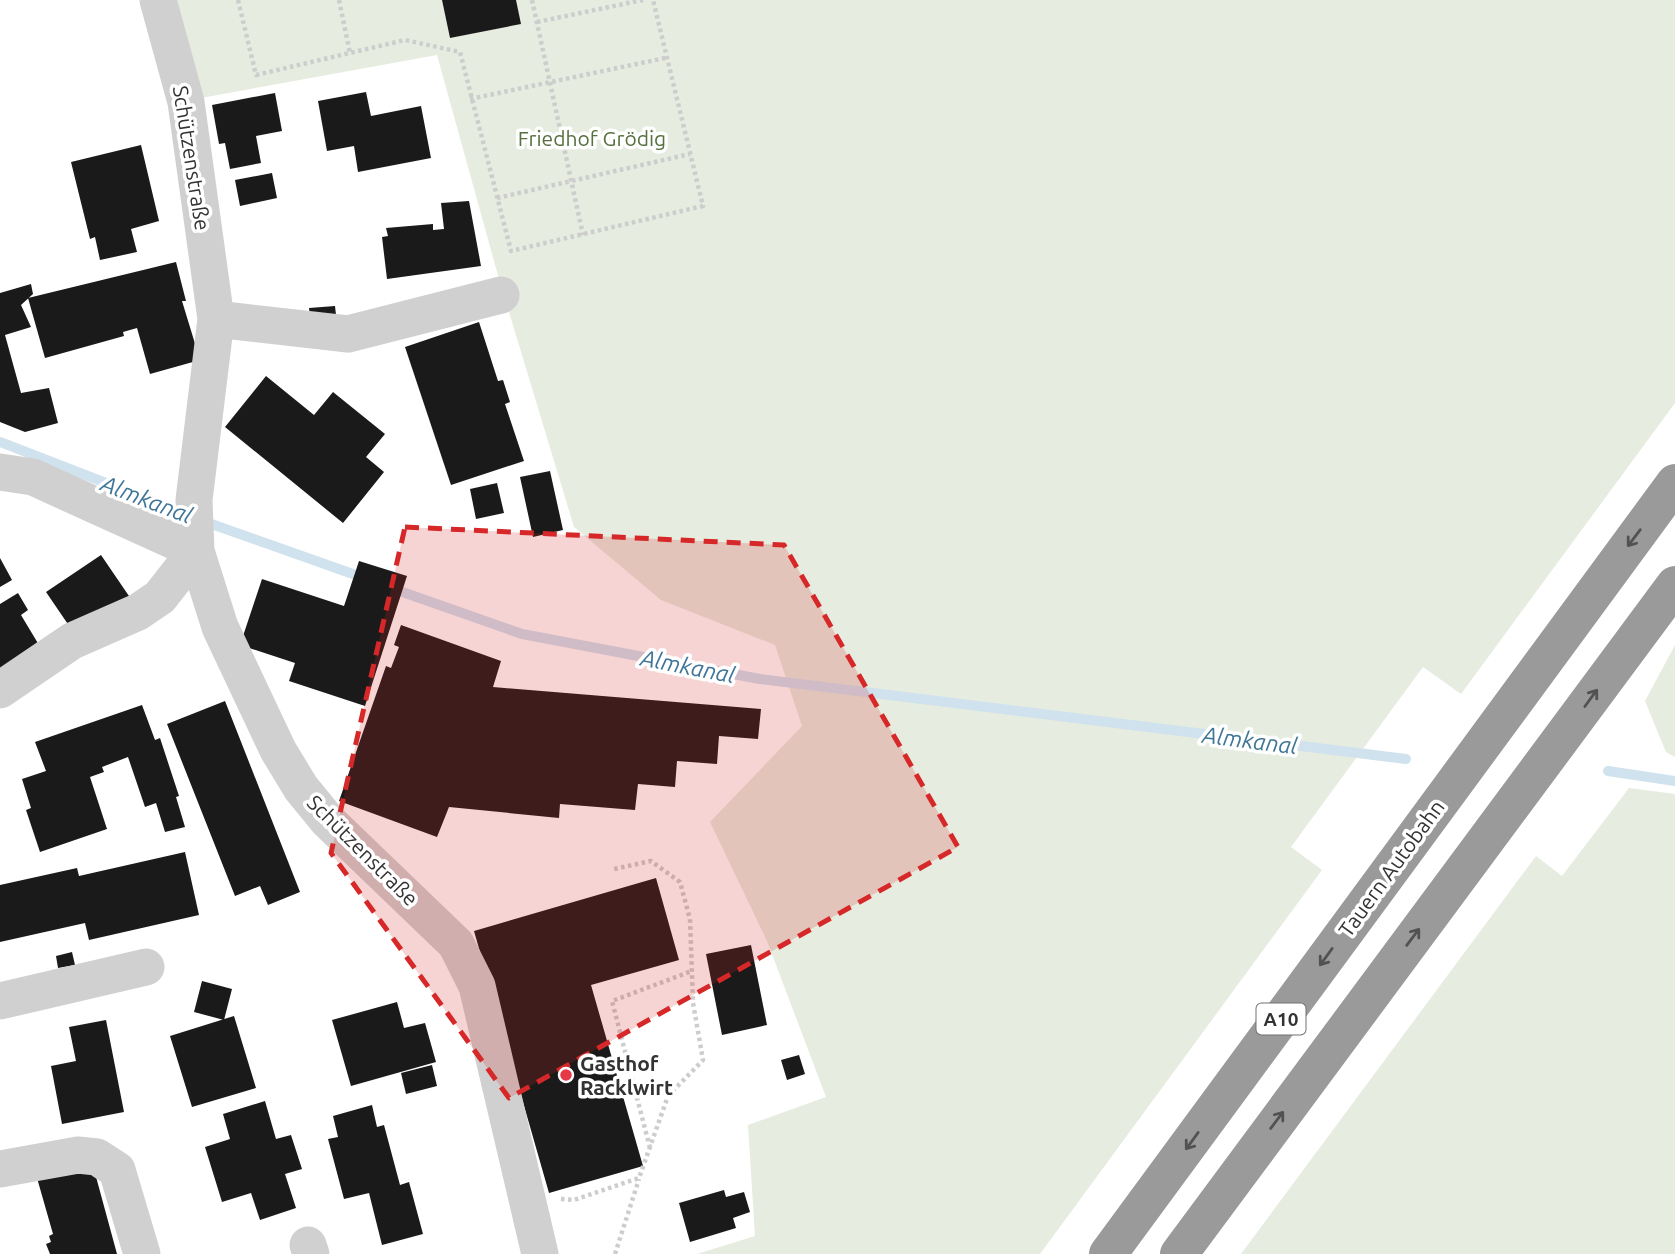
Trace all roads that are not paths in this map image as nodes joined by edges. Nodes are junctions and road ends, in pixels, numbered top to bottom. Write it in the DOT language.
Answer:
graph roads {
  1 [pos="158,0"];
  2 [pos="501,295"];
  3 [pos="216,318"];
  4 [pos="0,472"];
  5 [pos="1675,484"];
  6 [pos="195,543"];
  7 [pos="1675,585"];
  8 [pos="0,691"];
  9 [pos="146,967"];
  10 [pos="0,1001"];
  11 [pos="0,1169"];
  12 [pos="142,1254"];
  13 [pos="540,1254"];
  14 [pos="1108,1254"];
  15 [pos="1179,1254"];
  1 -- 3 [label="street, Schützenstraße"];
  2 -- 3 [label="street"];
  3 -- 6 [label="street, Schützenstraße"];
  4 -- 6 [label="street"];
  5 -- 14 [label="highway, Tauern Autobahn / A10, one-way"];
  6 -- 8 [label="street"];
  6 -- 13 [label="street, Schützenstraße"];
  15 -- 7 [label="highway, A10, one-way"];
  9 -- 10 [label="street"];
  11 -- 12 [label="street"];
}
